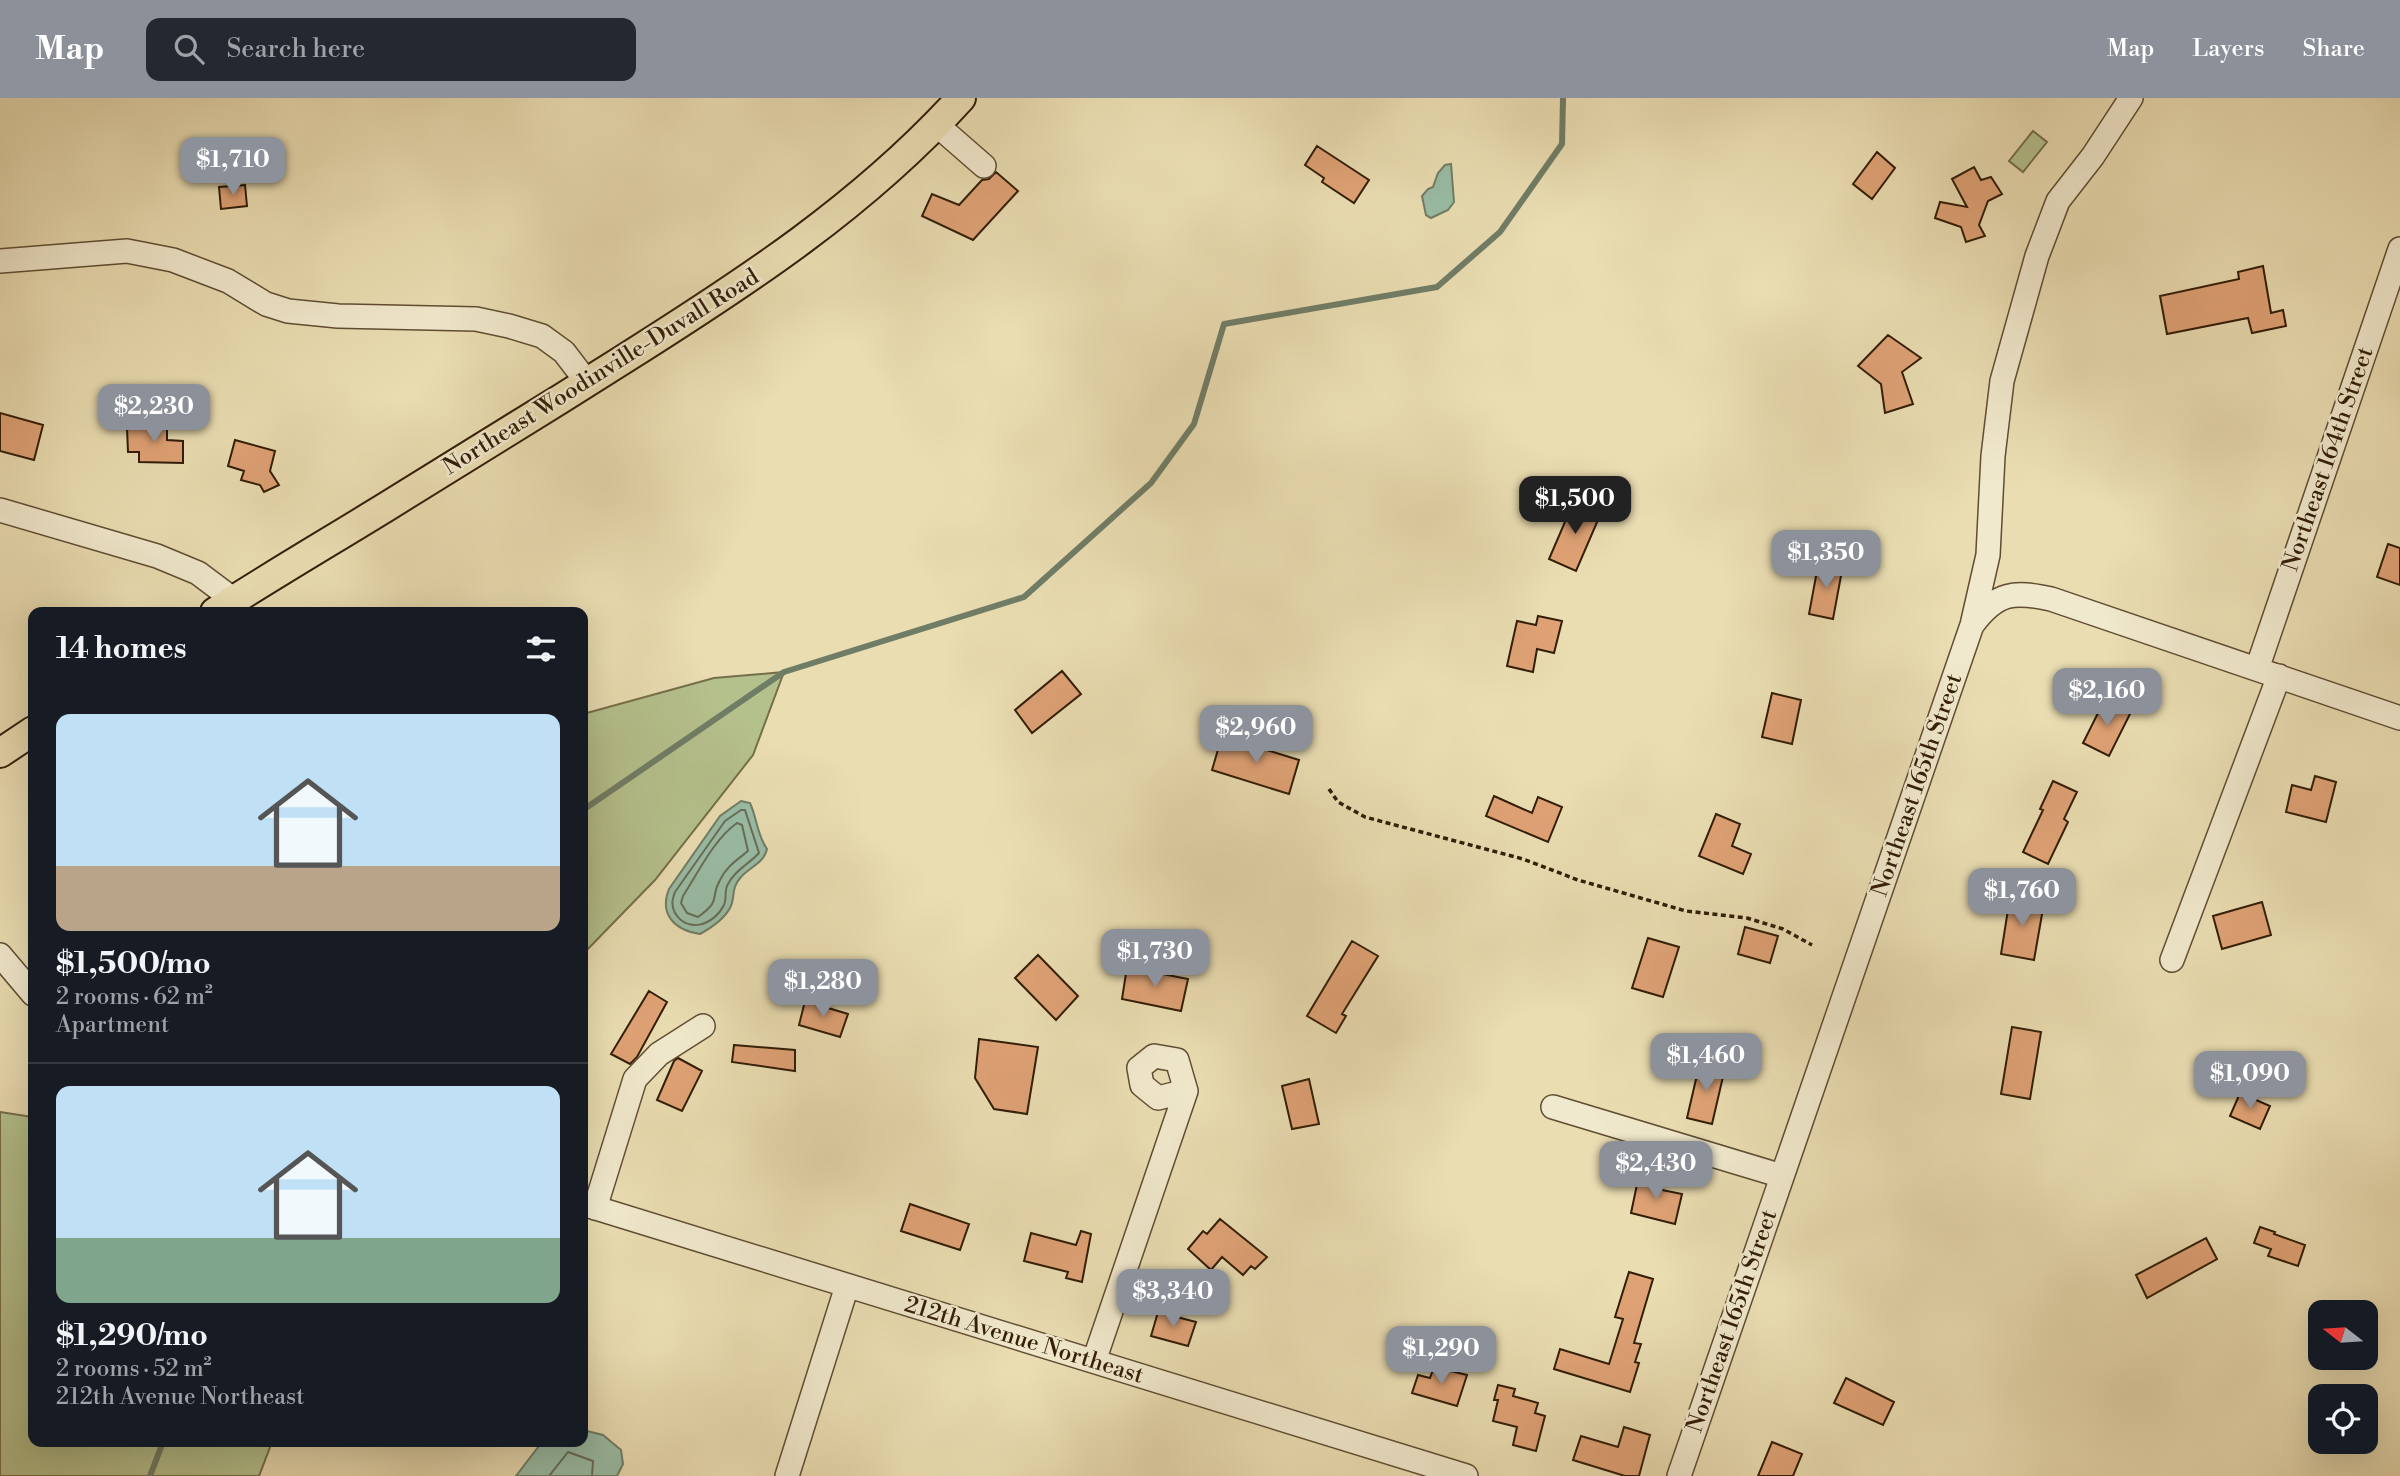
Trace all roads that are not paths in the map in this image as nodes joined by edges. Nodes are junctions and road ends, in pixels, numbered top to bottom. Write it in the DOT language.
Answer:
graph roads {
  1 [pos="961,98"];
  2 [pos="2131,98"];
  3 [pos="937,125"];
  4 [pos="984,166"];
  5 [pos="2400,249"];
  6 [pos="0,261"];
  7 [pos="587,382"];
  8 [pos="0,510"];
  9 [pos="225,606"];
  10 [pos="1972,625"];
  11 [pos="2256,669"];
  12 [pos="2279,676"];
  13 [pos="2400,718"];
  14 [pos="28,735"];
  15 [pos="0,753"];
  16 [pos="0,955"];
  17 [pos="2172,960"];
  18 [pos="28,988"];
  19 [pos="703,1026"];
  20 [pos="1186,1091"];
  21 [pos="1553,1107"];
  22 [pos="1782,1176"];
  23 [pos="589,1206"];
  24 [pos="847,1286"];
  25 [pos="1094,1361"];
  26 [pos="787,1476"];
  27 [pos="1465,1476"];
  28 [pos="1679,1476"];
  1 -- 3 [label="main road, Northeast Woodinville-Duvall Road"];
  2 -- 10 [label="street, Northeast 165th Street"];
  3 -- 4 [label="street"];
  3 -- 7 [label="main road, Northeast Woodinville-Duvall Road"];
  5 -- 11 [label="street, Northeast 164th Street"];
  6 -- 7 [label="street"];
  7 -- 9 [label="main road, Northeast Woodinville-Duvall Road"];
  8 -- 9 [label="street"];
  10 -- 11 [label="street"];
  10 -- 22 [label="street, Northeast 165th Street"];
  11 -- 12 [label="street"];
  12 -- 13 [label="street"];
  12 -- 17 [label="street"];
  14 -- 15 [label="main road"];
  16 -- 18 [label="street"];
  19 -- 23 [label="street"];
  20 -- 25 [label="street"];
  21 -- 22 [label="street"];
  22 -- 28 [label="street, Northeast 165th Street"];
  23 -- 24 [label="street, 212th Avenue Northeast"];
  24 -- 25 [label="street, 212th Avenue Northeast"];
  24 -- 26 [label="street"];
  25 -- 27 [label="street, 212th Avenue Northeast"];
}
